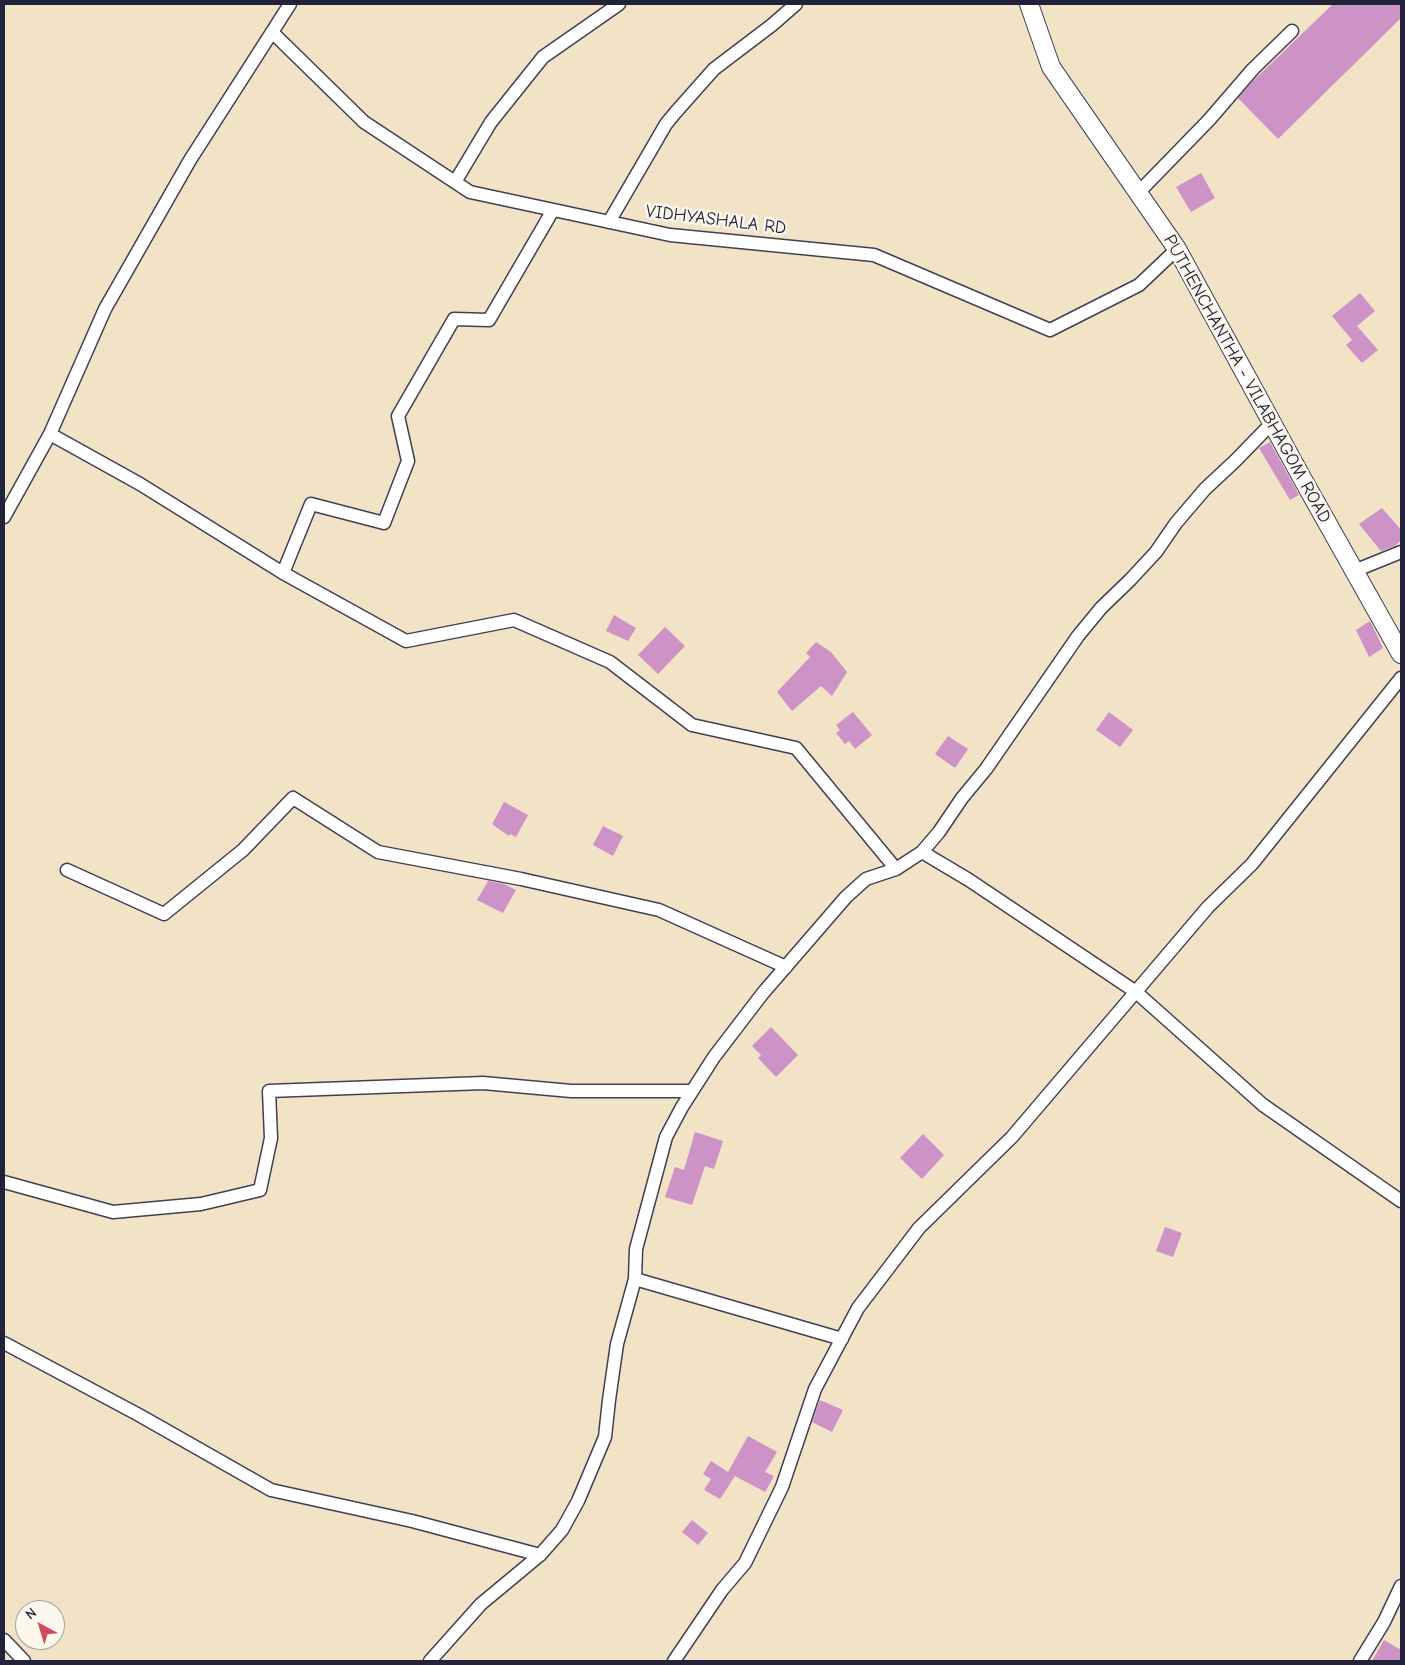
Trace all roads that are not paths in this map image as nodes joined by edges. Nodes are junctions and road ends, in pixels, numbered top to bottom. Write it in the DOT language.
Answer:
graph roads {
  1 [pos="290,4"];
  2 [pos="618,4"];
  3 [pos="796,4"];
  4 [pos="1029,4"];
  5 [pos="1292,31"];
  6 [pos="272,32"];
  7 [pos="455,182"];
  8 [pos="1137,194"];
  9 [pos="553,210"];
  10 [pos="608,222"];
  11 [pos="1177,249"];
  12 [pos="1272,423"];
  13 [pos="50,434"];
  14 [pos="4,518"];
  15 [pos="1401,552"];
  16 [pos="1354,571"];
  17 [pos="283,572"];
  18 [pos="1401,654"];
  19 [pos="1401,678"];
  20 [pos="922,852"];
  21 [pos="896,869"];
  22 [pos="67,870"];
  23 [pos="786,967"];
  24 [pos="1136,992"];
  25 [pos="692,1091"];
  26 [pos="4,1182"];
  27 [pos="1401,1201"];
  28 [pos="635,1279"];
  29 [pos="842,1339"];
  30 [pos="4,1343"];
  31 [pos="540,1555"];
  32 [pos="1401,1586"];
  33 [pos="4,1640"];
  34 [pos="24,1661"];
  35 [pos="430,1661"];
  36 [pos="674,1661"];
  37 [pos="1360,1661"];
  1 -- 6 [label="street"];
  2 -- 7 [label="street"];
  3 -- 10 [label="street"];
  4 -- 8 [label="main road, PUTHENCHANTHA - VILABHAGOM ROAD"];
  5 -- 8 [label="street"];
  6 -- 7 [label="street, VIDHYASHALA RD"];
  6 -- 13 [label="street"];
  7 -- 9 [label="street, VIDHYASHALA RD"];
  8 -- 11 [label="main road, PUTHENCHANTHA - VILABHAGOM ROAD"];
  9 -- 10 [label="street, VIDHYASHALA RD"];
  9 -- 17 [label="street"];
  10 -- 11 [label="street, VIDHYASHALA RD"];
  11 -- 12 [label="main road, PUTHENCHANTHA - VILABHAGOM ROAD"];
  12 -- 16 [label="main road, PUTHENCHANTHA - VILABHAGOM ROAD"];
  12 -- 20 [label="street"];
  13 -- 14 [label="street"];
  13 -- 17 [label="street"];
  15 -- 16 [label="street"];
  16 -- 18 [label="main road, PUTHENCHANTHA - VILABHAGOM ROAD"];
  17 -- 21 [label="street"];
  19 -- 24 [label="street"];
  20 -- 21 [label="street"];
  20 -- 24 [label="street"];
  21 -- 23 [label="street"];
  22 -- 23 [label="street"];
  23 -- 25 [label="street"];
  24 -- 27 [label="street"];
  24 -- 29 [label="street"];
  25 -- 26 [label="street"];
  25 -- 28 [label="street"];
  28 -- 29 [label="street"];
  28 -- 31 [label="street"];
  29 -- 36 [label="street"];
  30 -- 31 [label="street"];
  31 -- 35 [label="street"];
  32 -- 37 [label="street"];
  33 -- 34 [label="street"];
}
